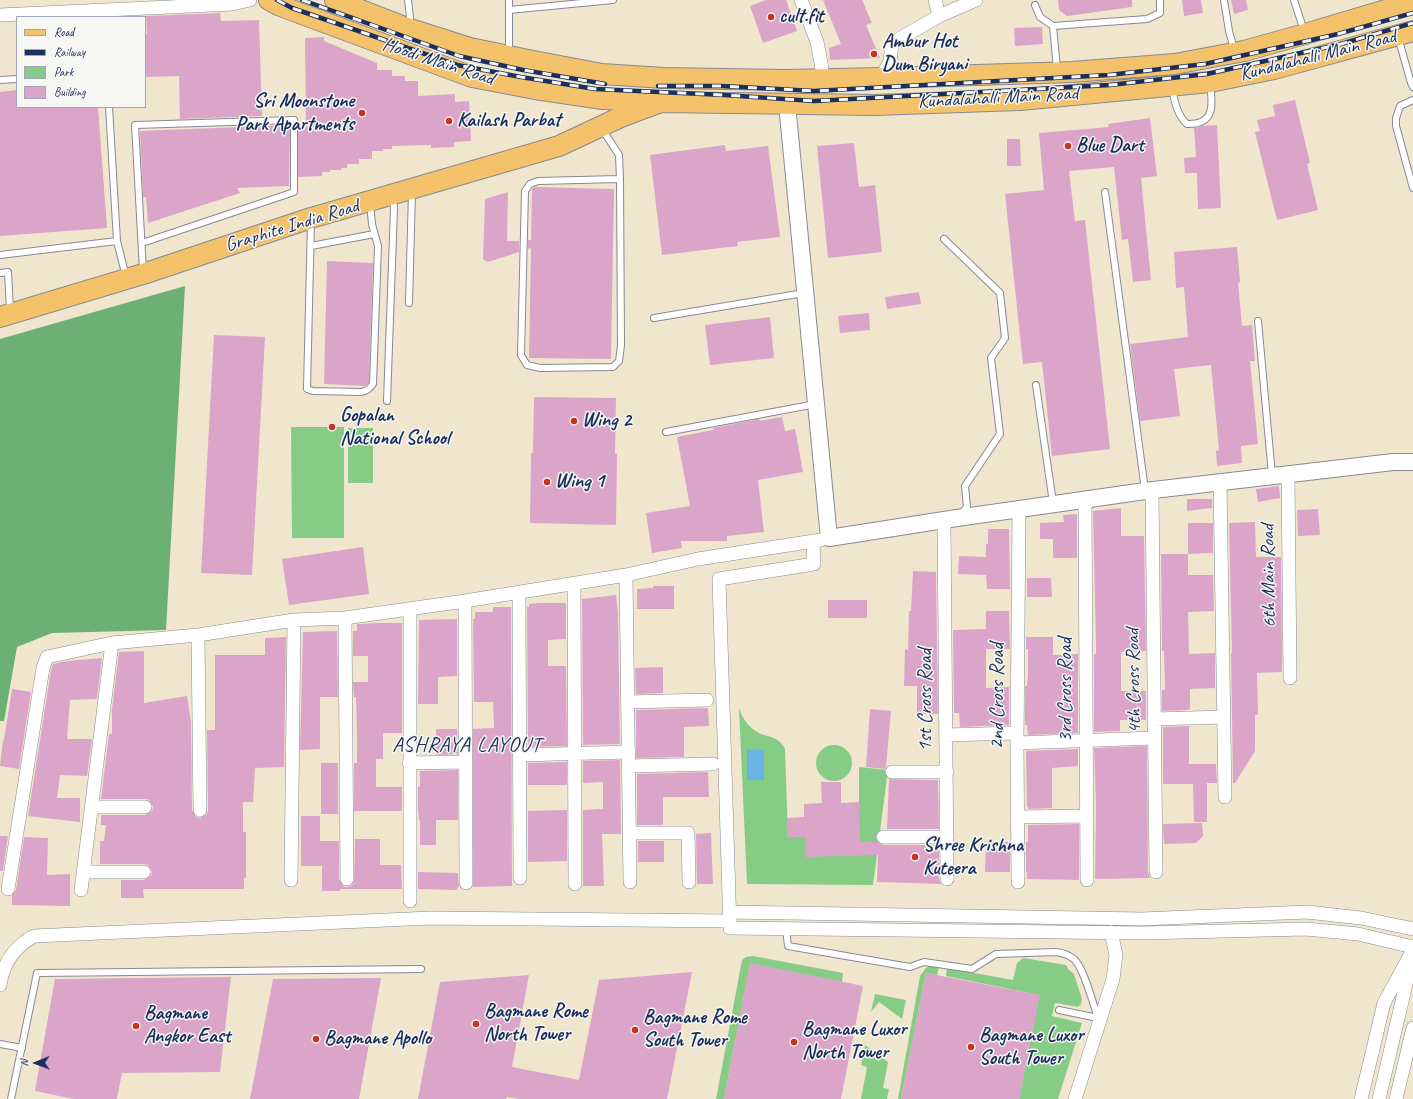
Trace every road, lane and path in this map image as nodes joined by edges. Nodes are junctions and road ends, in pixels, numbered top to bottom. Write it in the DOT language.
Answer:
graph roads {
  1 [pos="250,0"];
  2 [pos="270,0"];
  3 [pos="336,0"];
  4 [pos="408,0"];
  5 [pos="509,0"];
  6 [pos="613,0"];
  7 [pos="801,0"];
  8 [pos="935,0"];
  9 [pos="976,0"];
  10 [pos="1160,0"];
  11 [pos="1224,0"];
  12 [pos="1294,0"];
  13 [pos="1413,2"];
  14 [pos="1392,4"];
  15 [pos="1036,5"];
  16 [pos="509,10"];
  17 [pos="0,15"];
  18 [pos="939,16"];
  19 [pos="1053,26"];
  20 [pos="407,28"];
  21 [pos="1305,34"];
  22 [pos="1405,34"];
  23 [pos="1235,52"];
  24 [pos="509,56"];
  25 [pos="1057,73"];
  26 [pos="602,74"];
  27 [pos="664,78"];
  28 [pos="881,78"];
  29 [pos="16,79"];
  30 [pos="823,79"];
  31 [pos="0,80"];
  32 [pos="1210,82"];
  33 [pos="1172,85"];
  34 [pos="1413,87"];
  35 [pos="1413,100"];
  36 [pos="661,102"];
  37 [pos="787,104"];
  38 [pos="109,108"];
  39 [pos="592,131"];
  40 [pos="620,179"];
  41 [pos="1413,188"];
  42 [pos="412,189"];
  43 [pos="1105,192"];
  44 [pos="392,195"];
  45 [pos="370,201"];
  46 [pos="311,218"];
  47 [pos="374,234"];
  48 [pos="944,239"];
  49 [pos="117,241"];
  50 [pos="142,242"];
  51 [pos="311,246"];
  52 [pos="0,254"];
  53 [pos="0,273"];
  54 [pos="134,277"];
  55 [pos="804,293"];
  56 [pos="409,303"];
  57 [pos="5,315"];
  58 [pos="654,318"];
  59 [pos="1258,321"];
  60 [pos="1036,385"];
  61 [pos="387,401"];
  62 [pos="816,404"];
  63 [pos="666,432"];
  64 [pos="1413,462"];
  65 [pos="1288,474"];
  66 [pos="1272,476"];
  67 [pos="1220,482"];
  68 [pos="1149,491"];
  69 [pos="1085,500"];
  70 [pos="1053,505"];
  71 [pos="1019,510"];
  72 [pos="951,520"];
  73 [pos="829,538"];
  74 [pos="813,542"];
  75 [pos="626,575"];
  76 [pos="574,584"];
  77 [pos="519,593"];
  78 [pos="465,601"];
  79 [pos="410,609"];
  80 [pos="345,618"];
  81 [pos="294,620"];
  82 [pos="198,635"];
  83 [pos="112,644"];
  84 [pos="1290,678"];
  85 [pos="707,700"];
  86 [pos="628,702"];
  87 [pos="1224,717"];
  88 [pos="1154,719"];
  89 [pos="946,735"];
  90 [pos="1017,738"];
  91 [pos="1154,738"];
  92 [pos="1086,740"];
  93 [pos="629,752"];
  94 [pos="575,753"];
  95 [pos="520,755"];
  96 [pos="466,762"];
  97 [pos="409,763"];
  98 [pos="713,764"];
  99 [pos="629,766"];
  100 [pos="892,772"];
  101 [pos="947,772"];
  102 [pos="1225,797"];
  103 [pos="91,807"];
  104 [pos="145,807"];
  105 [pos="200,810"];
  106 [pos="1086,816"];
  107 [pos="1018,817"];
  108 [pos="630,834"];
  109 [pos="882,837"];
  110 [pos="947,837"];
  111 [pos="83,872"];
  112 [pos="144,872"];
  113 [pos="1156,872"];
  114 [pos="520,878"];
  115 [pos="947,878"];
  116 [pos="347,879"];
  117 [pos="291,880"];
  118 [pos="1086,880"];
  119 [pos="630,882"];
  120 [pos="689,882"];
  121 [pos="1018,882"];
  122 [pos="466,884"];
  123 [pos="575,884"];
  124 [pos="8,889"];
  125 [pos="81,890"];
  126 [pos="410,901"];
  127 [pos="730,920"];
  128 [pos="786,929"];
  129 [pos="1413,930"];
  130 [pos="1110,932"];
  131 [pos="1413,947"];
  132 [pos="1413,950"];
  133 [pos="1413,954"];
  134 [pos="421,969"];
  135 [pos="0,985"];
  136 [pos="1059,1010"];
  137 [pos="1099,1020"];
  138 [pos="1413,1028"];
  139 [pos="0,1044"];
  140 [pos="22,1048"];
  141 [pos="11,1099"];
  142 [pos="1074,1099"];
  143 [pos="1361,1099"];
  144 [pos="1378,1099"];
  145 [pos="1396,1099"];
  1 -- 17 [label="street"];
  2 -- 36 [label="main road, Hoodi Main Road"];
  3 -- 20 [label="main road, Hoodi Main Road"];
  4 -- 20 [label="lane"];
  5 -- 16 [label="lane"];
  6 -- 16 [label="lane"];
  7 -- 30 [label="street"];
  8 -- 18 [label="street"];
  9 -- 18 [label="street"];
  10 -- 19 [label="lane"];
  11 -- 23 [label="lane"];
  12 -- 21 [label="lane"];
  13 -- 14 [label="main road, Kundalahalli Main Road"];
  14 -- 21 [label="main road, Kundalahalli Main Road"];
  15 -- 19 [label="lane"];
  16 -- 24 [label="lane"];
  18 -- 28 [label="street"];
  19 -- 25 [label="lane"];
  20 -- 24 [label="main road, Hoodi Main Road"];
  21 -- 23 [label="main road, Kundalahalli Main Road"];
  22 -- 32 [label="main road, Kundalahalli Main Road"];
  22 -- 34 [label="lane"];
  23 -- 25 [label="main road, Kundalahalli Main Road"];
  24 -- 26 [label="main road, Hoodi Main Road"];
  25 -- 28 [label="main road, Kundalahalli Main Road"];
  26 -- 27 [label="main road, Kundalahalli Main Road"];
  27 -- 30 [label="main road, Kundalahalli Main Road"];
  27 -- 36 [label="main road"];
  28 -- 30 [label="main road, Kundalahalli Main Road"];
  29 -- 31 [label="lane"];
  32 -- 33 [label="main road, Kundalahalli Main Road"];
  32 -- 33 [label="lane"];
  33 -- 37 [label="main road, Kundalahalli Main Road"];
  35 -- 41 [label="lane"];
  36 -- 37 [label="main road, Kundalahalli Main Road"];
  36 -- 39 [label="main road, Kundalahalli Main Road"];
  37 -- 55 [label="street"];
  38 -- 49 [label="lane"];
  39 -- 40 [label="lane"];
  39 -- 42 [label="main road, Graphite India Road"];
  40 -- 40 [label="lane"];
  42 -- 44 [label="main road, Graphite India Road"];
  42 -- 56 [label="lane"];
  43 -- 68 [label="lane"];
  44 -- 45 [label="main road, Graphite India Road"];
  44 -- 61 [label="lane"];
  45 -- 46 [label="main road, Graphite India Road"];
  45 -- 47 [label="lane"];
  46 -- 51 [label="lane"];
  46 -- 54 [label="main road, Graphite India Road"];
  47 -- 51 [label="lane"];
  47 -- 51 [label="lane"];
  48 -- 72 [label="lane"];
  49 -- 52 [label="lane"];
  49 -- 54 [label="lane"];
  50 -- 50 [label="lane"];
  50 -- 54 [label="lane"];
  53 -- 57 [label="lane"];
  54 -- 57 [label="main road, Graphite India Road"];
  55 -- 58 [label="lane"];
  55 -- 62 [label="street"];
  59 -- 66 [label="lane"];
  60 -- 70 [label="lane"];
  62 -- 63 [label="lane"];
  62 -- 73 [label="street"];
  64 -- 65 [label="street"];
  65 -- 66 [label="street"];
  65 -- 84 [label="street, 6th Main Road"];
  66 -- 67 [label="street"];
  67 -- 68 [label="street"];
  67 -- 87 [label="street"];
  68 -- 69 [label="street"];
  68 -- 88 [label="street, 4th Cross Road"];
  69 -- 70 [label="street"];
  69 -- 92 [label="street, 3rd Cross Road"];
  70 -- 71 [label="street"];
  71 -- 72 [label="street"];
  71 -- 90 [label="street, 2nd Cross Road"];
  72 -- 73 [label="street"];
  72 -- 89 [label="street, 1st Cross Road"];
  73 -- 74 [label="street"];
  74 -- 75 [label="street"];
  74 -- 127 [label="street"];
  75 -- 76 [label="street"];
  75 -- 86 [label="street"];
  76 -- 77 [label="street"];
  76 -- 94 [label="street"];
  77 -- 78 [label="street"];
  77 -- 95 [label="street"];
  78 -- 79 [label="street"];
  78 -- 96 [label="street"];
  79 -- 80 [label="street"];
  79 -- 97 [label="street"];
  80 -- 81 [label="street"];
  80 -- 116 [label="street"];
  81 -- 82 [label="street"];
  81 -- 117 [label="street"];
  82 -- 83 [label="street"];
  82 -- 105 [label="street"];
  83 -- 103 [label="street"];
  83 -- 124 [label="street"];
  85 -- 86 [label="street"];
  86 -- 93 [label="street"];
  87 -- 88 [label="street"];
  87 -- 102 [label="street"];
  88 -- 91 [label="street, 4th Cross Road"];
  89 -- 90 [label="street"];
  89 -- 101 [label="street, 1st Cross Road"];
  90 -- 92 [label="street"];
  90 -- 107 [label="street, 2nd Cross Road"];
  91 -- 92 [label="street"];
  91 -- 113 [label="street, 4th Cross Road"];
  92 -- 106 [label="street, 3rd Cross Road"];
  93 -- 94 [label="street"];
  93 -- 99 [label="street"];
  94 -- 95 [label="street"];
  94 -- 123 [label="street"];
  95 -- 114 [label="street"];
  96 -- 97 [label="street"];
  96 -- 122 [label="street"];
  97 -- 126 [label="street"];
  98 -- 99 [label="street"];
  99 -- 108 [label="street"];
  100 -- 101 [label="street"];
  101 -- 110 [label="street, 1st Cross Road"];
  103 -- 104 [label="street"];
  103 -- 111 [label="street"];
  106 -- 107 [label="street"];
  106 -- 118 [label="street, 3rd Cross Road"];
  107 -- 121 [label="street, 2nd Cross Road"];
  108 -- 119 [label="street"];
  108 -- 120 [label="street"];
  109 -- 110 [label="street"];
  110 -- 115 [label="street, 1st Cross Road"];
  111 -- 112 [label="street"];
  111 -- 125 [label="street"];
  127 -- 128 [label="street"];
  127 -- 129 [label="street"];
  127 -- 135 [label="street"];
  128 -- 130 [label="street"];
  128 -- 137 [label="lane"];
  130 -- 131 [label="street"];
  130 -- 137 [label="street"];
  132 -- 143 [label="street"];
  133 -- 144 [label="street"];
  134 -- 140 [label="lane"];
  136 -- 137 [label="lane"];
  137 -- 142 [label="street"];
  138 -- 145 [label="street"];
  139 -- 140 [label="lane"];
  140 -- 141 [label="lane"];
}
